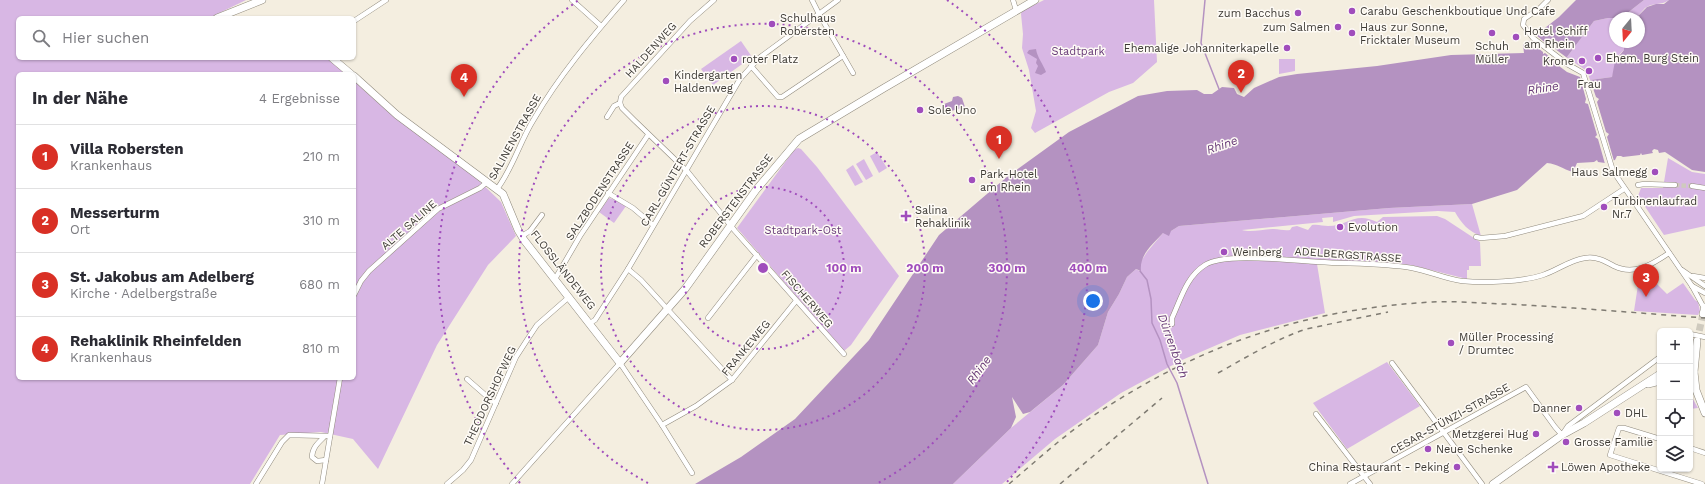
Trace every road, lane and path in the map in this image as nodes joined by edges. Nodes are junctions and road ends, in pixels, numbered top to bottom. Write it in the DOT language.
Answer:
graph roads {
  1 [pos="262,0"];
  2 [pos="386,0"];
  3 [pos="572,0"];
  4 [pos="624,0"];
  5 [pos="714,0"];
  6 [pos="812,0"];
  7 [pos="838,0"];
  8 [pos="1013,0"];
  9 [pos="1035,0"];
  10 [pos="1548,0"];
  11 [pos="1016,10"];
  12 [pos="819,14"];
  13 [pos="222,16"];
  14 [pos="356,20"];
  15 [pos="601,26"];
  16 [pos="843,56"];
  17 [pos="334,60"];
  18 [pos="751,66"];
  19 [pos="349,72"];
  20 [pos="853,73"];
  21 [pos="356,78"];
  22 [pos="620,103"];
  23 [pos="607,117"];
  24 [pos="648,135"];
  25 [pos="687,171"];
  26 [pos="487,182"];
  27 [pos="1638,185"];
  28 [pos="1675,185"];
  29 [pos="1692,186"];
  30 [pos="497,188"];
  31 [pos="1705,188"];
  32 [pos="1624,189"];
  33 [pos="608,193"];
  34 [pos="542,215"];
  35 [pos="653,225"];
  36 [pos="731,225"];
  37 [pos="522,236"];
  38 [pos="1476,236"];
  39 [pos="1669,253"];
  40 [pos="757,255"];
  41 [pos="628,269"];
  42 [pos="1681,269"];
  43 [pos="1692,275"];
  44 [pos="1705,278"];
  45 [pos="555,279"];
  46 [pos="1692,286"];
  47 [pos="1705,286"];
  48 [pos="356,291"];
  49 [pos="1705,293"];
  50 [pos="569,296"];
  51 [pos="796,301"];
  52 [pos="668,310"];
  53 [pos="1704,310"];
  54 [pos="708,318"];
  55 [pos="590,323"];
  56 [pos="1172,324"];
  57 [pos="1693,335"];
  58 [pos="1705,337"];
  59 [pos="1694,347"];
  60 [pos="844,354"];
  61 [pos="1657,359"];
  62 [pos="620,363"];
  63 [pos="1392,363"];
  64 [pos="1692,364"];
  65 [pos="1657,376"];
  66 [pos="467,379"];
  67 [pos="1693,379"];
  68 [pos="340,380"];
  69 [pos="732,380"];
  70 [pos="1657,382"];
  71 [pos="1646,384"];
  72 [pos="1693,388"];
  73 [pos="1696,390"];
  74 [pos="496,403"];
  75 [pos="1705,413"];
  76 [pos="1316,414"];
  77 [pos="662,425"];
  78 [pos="1443,432"];
  79 [pos="1562,435"];
  80 [pos="330,436"];
  81 [pos="324,437"];
  82 [pos="1657,438"];
  83 [pos="1693,449"];
  84 [pos="1705,453"];
  85 [pos="326,460"];
  86 [pos="1657,470"];
  87 [pos="1664,472"];
  88 [pos="692,473"];
  89 [pos="1364,476"];
  90 [pos="256,484"];
  91 [pos="322,484"];
  92 [pos="447,484"];
  93 [pos="512,484"];
  94 [pos="1350,484"];
  95 [pos="1370,484"];
  96 [pos="1482,484"];
  97 [pos="1494,484"];
  98 [pos="1702,484"];
  1 -- 13 [label="street"];
  2 -- 14 [label="street"];
  3 -- 15 [label="street"];
  4 -- 15 [label="street, SALINENSTRASSE"];
  5 -- 22 [label="street, HALDENWEG"];
  6 -- 12 [label="street"];
  7 -- 12 [label="street, CARL-GÜNTERT-STRASSE"];
  8 -- 11 [label="street"];
  9 -- 11 [label="street, ROBERSTENSTRASSE"];
  10 -- 32 [label="street"];
  11 -- 36 [label="street, ROBERSTENSTRASSE"];
  12 -- 16 [label="street"];
  12 -- 18 [label="street, CARL-GÜNTERT-STRASSE"];
  15 -- 30 [label="street, SALINENSTRASSE"];
  16 -- 18 [label="street"];
  16 -- 20 [label="street"];
  17 -- 19 [label="street"];
  18 -- 25 [label="street, CARL-GÜNTERT-STRASSE"];
  21 -- 26 [label="street, FLOSSLÄNDEWEG"];
  22 -- 23 [label="street, HALDENWEG"];
  22 -- 24 [label="street, FISCHERWEG"];
  24 -- 25 [label="street, FISCHERWEG"];
  24 -- 33 [label="street, SALZBODENSTRASSE"];
  25 -- 35 [label="street, CARL-GÜNTERT-STRASSE"];
  25 -- 36 [label="street, FISCHERWEG"];
  26 -- 30 [label="street, FLOSSLÄNDEWEG"];
  26 -- 48 [label="street, ALTE SALINE"];
  27 -- 28 [label="street"];
  29 -- 31 [label="street"];
  30 -- 37 [label="street, FLOSSLÄNDEWEG"];
  32 -- 38 [label="street"];
  32 -- 39 [label="street"];
  33 -- 35 [label="street"];
  33 -- 45 [label="street, SALZBODENSTRASSE"];
  34 -- 37 [label="street"];
  35 -- 41 [label="street, CARL-GÜNTERT-STRASSE"];
  36 -- 40 [label="street, FISCHERWEG"];
  36 -- 52 [label="street, ROBERSTENSTRASSE"];
  37 -- 45 [label="street, FLOSSLÄNDEWEG"];
  39 -- 42 [label="street"];
  39 -- 56 [label="street, ADELBERGSTRASSE"];
  40 -- 51 [label="street, FISCHERWEG"];
  40 -- 54 [label="street"];
  41 -- 52 [label="street"];
  41 -- 55 [label="street, CARL-GÜNTERT-STRASSE"];
  42 -- 43 [label="street"];
  42 -- 46 [label="street"];
  43 -- 44 [label="street"];
  43 -- 47 [label="street"];
  45 -- 50 [label="street, FLOSSLÄNDEWEG"];
  46 -- 49 [label="street"];
  46 -- 53 [label="street"];
  50 -- 55 [label="street, FLOSSLÄNDEWEG"];
  50 -- 74 [label="street, THEODORSHOFWEG"];
  51 -- 60 [label="street, FISCHERWEG"];
  51 -- 69 [label="street, FRANKEWEG"];
  52 -- 62 [label="street, ROBERSTENSTRASSE"];
  52 -- 69 [label="street"];
  55 -- 62 [label="street, FLOSSLÄNDEWEG"];
  57 -- 58 [label="street"];
  59 -- 64 [label="street"];
  61 -- 79 [label="street"];
  62 -- 77 [label="street, FLOSSLÄNDEWEG"];
  62 -- 93 [label="street, ROBERSTENSTRASSE"];
  63 -- 78 [label="street"];
  65 -- 71 [label="street"];
  66 -- 74 [label="street"];
  67 -- 73 [label="street"];
  68 -- 80 [label="street"];
  69 -- 77 [label="street, FRANKEWEG"];
  70 -- 71 [label="street"];
  71 -- 79 [label="street"];
  72 -- 73 [label="street"];
  73 -- 75 [label="street"];
  74 -- 92 [label="street, THEODORSHOFWEG"];
  76 -- 89 [label="street"];
  77 -- 88 [label="street, FLOSSLÄNDEWEG"];
  78 -- 79 [label="street, CESAR-STÜNZI-STRASSE"];
  78 -- 89 [label="street, CESAR-STÜNZI-STRASSE"];
  78 -- 96 [label="street"];
  79 -- 97 [label="street"];
  80 -- 81 [label="street"];
  80 -- 85 [label="street"];
  81 -- 85 [label="street"];
  81 -- 90 [label="street"];
  82 -- 86 [label="street"];
  83 -- 84 [label="street"];
  85 -- 91 [label="street"];
  87 -- 98 [label="street"];
  89 -- 94 [label="street, CESAR-STÜNZI-STRASSE"];
  89 -- 95 [label="street"];
}
